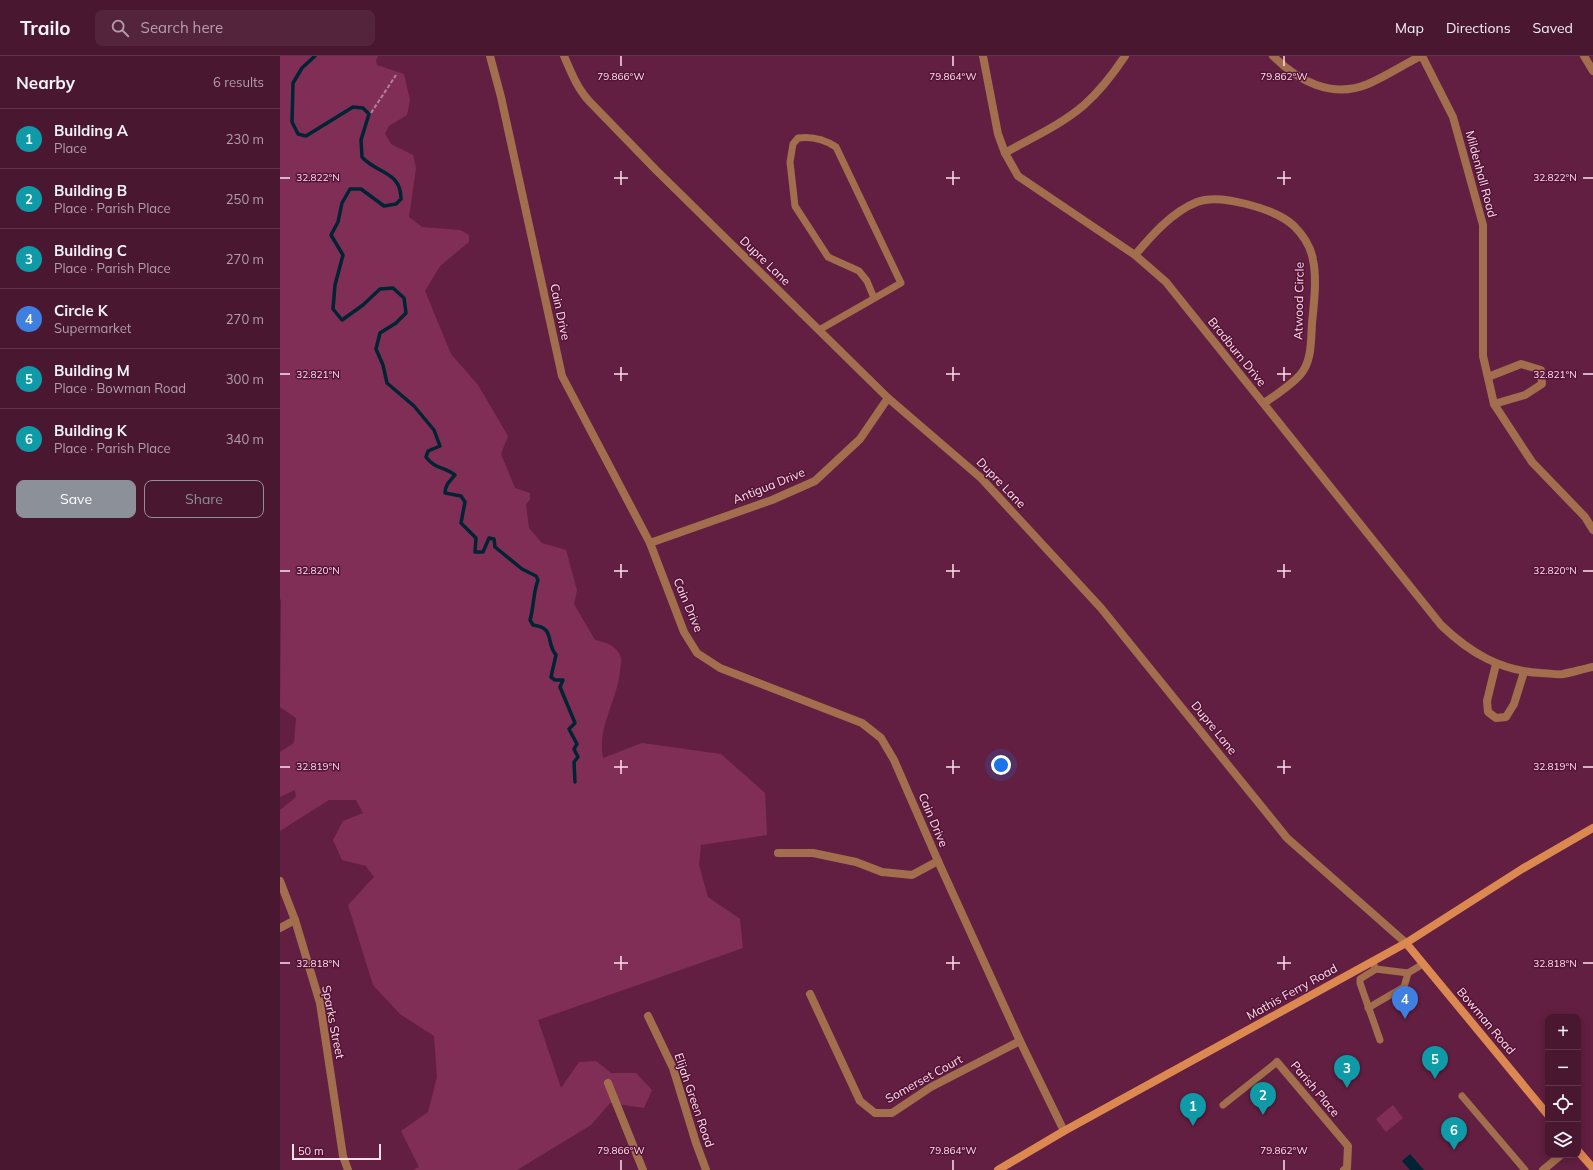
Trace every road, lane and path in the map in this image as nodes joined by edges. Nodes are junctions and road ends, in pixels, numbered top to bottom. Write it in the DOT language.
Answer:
graph roads {
  1 [pos="490,56"];
  2 [pos="564,56"];
  3 [pos="983,56"];
  4 [pos="1126,56"];
  5 [pos="1273,56"];
  6 [pos="1421,56"];
  7 [pos="1584,56"];
  8 [pos="1593,71"];
  9 [pos="396,75"];
  10 [pos="371,113"];
  11 [pos="1005,153"];
  12 [pos="1135,255"];
  13 [pos="874,298"];
  14 [pos="819,330"];
  15 [pos="1488,377"];
  16 [pos="888,398"];
  17 [pos="1264,403"];
  18 [pos="1494,404"];
  19 [pos="1593,530"];
  20 [pos="650,543"];
  21 [pos="1496,664"];
  22 [pos="1593,667"];
  23 [pos="1524,672"];
  24 [pos="1593,828"];
  25 [pos="778,853"];
  26 [pos="938,862"];
  27 [pos="280,881"];
  28 [pos="295,920"];
  29 [pos="280,928"];
  30 [pos="1406,943"];
  31 [pos="1423,964"];
  32 [pos="1374,965"];
  33 [pos="1408,973"];
  34 [pos="810,994"];
  35 [pos="1368,1008"];
  36 [pos="648,1016"];
  37 [pos="1380,1040"];
  38 [pos="1020,1041"];
  39 [pos="1277,1062"];
  40 [pos="608,1083"];
  41 [pos="1462,1096"];
  42 [pos="1223,1105"];
  43 [pos="1545,1111"];
  44 [pos="1064,1131"];
  45 [pos="1581,1154"];
  46 [pos="1558,1158"];
  47 [pos="1593,1168"];
  48 [pos="348,1170"];
  49 [pos="643,1170"];
  50 [pos="706,1170"];
  51 [pos="998,1170"];
  52 [pos="1344,1170"];
  53 [pos="1525,1170"];
  54 [pos="1544,1170"];
  1 -- 20 [label="street, Cain Drive"];
  2 -- 14 [label="street, Dupre Lane"];
  3 -- 11 [label="street, Bradburn Drive"];
  4 -- 11 [label="street"];
  5 -- 6 [label="street"];
  6 -- 15 [label="street, Mildenhall Road"];
  7 -- 8 [label="street"];
  9 -- 10 [label="path"];
  11 -- 12 [label="street, Bradburn Drive"];
  12 -- 17 [label="street, Bradburn Drive"];
  12 -- 17 [label="street, Atwood Circle"];
  13 -- 13 [label="lane"];
  13 -- 14 [label="lane"];
  14 -- 16 [label="street, Dupre Lane"];
  15 -- 18 [label="street, Mildenhall Road"];
  15 -- 18 [label="street"];
  16 -- 20 [label="street, Antigua Drive"];
  16 -- 30 [label="street, Dupre Lane"];
  17 -- 21 [label="street, Bradburn Drive"];
  18 -- 19 [label="street, Mildenhall Road"];
  20 -- 26 [label="street, Cain Drive"];
  21 -- 23 [label="street, Bradburn Drive"];
  21 -- 23 [label="street"];
  22 -- 23 [label="street, Bradburn Drive"];
  24 -- 30 [label="main road, Mathis Ferry Road"];
  25 -- 26 [label="street"];
  26 -- 38 [label="street, Cain Drive"];
  27 -- 28 [label="street, Sparks Street"];
  28 -- 29 [label="street"];
  28 -- 48 [label="street, Sparks Street"];
  30 -- 31 [label="main road, Bowman Road"];
  30 -- 32 [label="main road, Mathis Ferry Road"];
  31 -- 33 [label="lane"];
  31 -- 43 [label="main road, Bowman Road"];
  32 -- 33 [label="lane"];
  32 -- 35 [label="lane"];
  32 -- 44 [label="main road, Mathis Ferry Road"];
  33 -- 35 [label="lane"];
  34 -- 38 [label="street, Somerset Court"];
  35 -- 37 [label="lane"];
  36 -- 50 [label="street, Elijah Green Road"];
  38 -- 44 [label="street, Cain Drive"];
  39 -- 42 [label="lane, Parish Place"];
  39 -- 52 [label="street, Parish Place"];
  40 -- 49 [label="street"];
  41 -- 53 [label="lane"];
  44 -- 51 [label="main road, Mathis Ferry Road"];
  45 -- 47 [label="main road"];
  46 -- 54 [label="street"];
}
